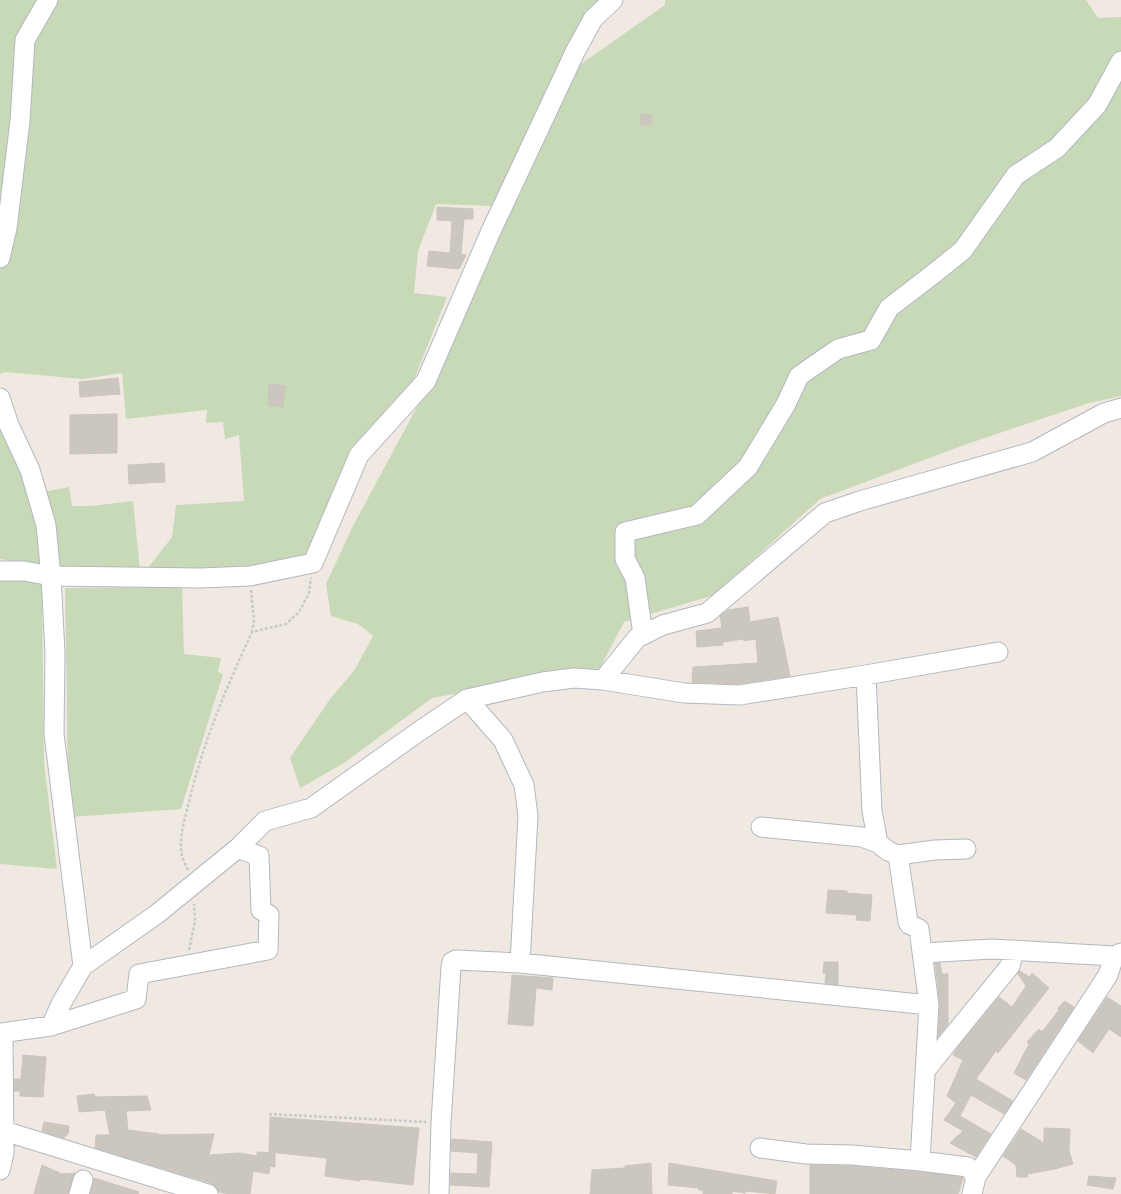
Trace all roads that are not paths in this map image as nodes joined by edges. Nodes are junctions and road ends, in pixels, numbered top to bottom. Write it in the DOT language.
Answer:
graph roads {
  1 [pos="48,0"];
  2 [pos="613,0"];
  3 [pos="1121,61"];
  4 [pos="0,258"];
  5 [pos="0,398"];
  6 [pos="1121,408"];
  7 [pos="0,571"];
  8 [pos="51,576"];
  9 [pos="643,635"];
  10 [pos="998,652"];
  11 [pos="866,675"];
  12 [pos="603,680"];
  13 [pos="467,699"];
  14 [pos="761,826"];
  15 [pos="878,843"];
  16 [pos="238,848"];
  17 [pos="966,849"];
  18 [pos="898,855"];
  19 [pos="1014,950"];
  20 [pos="922,953"];
  21 [pos="1117,954"];
  22 [pos="520,963"];
  23 [pos="83,966"];
  24 [pos="930,1005"];
  25 [pos="51,1026"];
  26 [pos="1,1033"];
  27 [pos="925,1071"];
  28 [pos="4,1131"];
  29 [pos="760,1148"];
  30 [pos="1,1159"];
  31 [pos="920,1160"];
  32 [pos="974,1185"];
  33 [pos="208,1194"];
  34 [pos="439,1194"];
  1 -- 4 [label="street"];
  2 -- 8 [label="street"];
  3 -- 9 [label="street"];
  5 -- 8 [label="street"];
  6 -- 9 [label="street"];
  7 -- 8 [label="street"];
  8 -- 23 [label="street"];
  9 -- 12 [label="street"];
  10 -- 11 [label="street"];
  11 -- 12 [label="street"];
  11 -- 15 [label="street"];
  12 -- 13 [label="street"];
  13 -- 16 [label="street"];
  13 -- 22 [label="street"];
  14 -- 15 [label="street"];
  15 -- 18 [label="street"];
  16 -- 23 [label="street"];
  16 -- 25 [label="street"];
  17 -- 18 [label="street"];
  18 -- 20 [label="street"];
  19 -- 20 [label="street"];
  19 -- 21 [label="street"];
  19 -- 27 [label="street"];
  20 -- 24 [label="street"];
  21 -- 32 [label="street"];
  22 -- 24 [label="street"];
  22 -- 34 [label="street"];
  23 -- 25 [label="street"];
  24 -- 27 [label="street"];
  25 -- 26 [label="street"];
  26 -- 28 [label="street"];
  27 -- 31 [label="street"];
  28 -- 30 [label="street"];
  28 -- 33 [label="street"];
  29 -- 31 [label="street"];
  31 -- 32 [label="street"];
}
